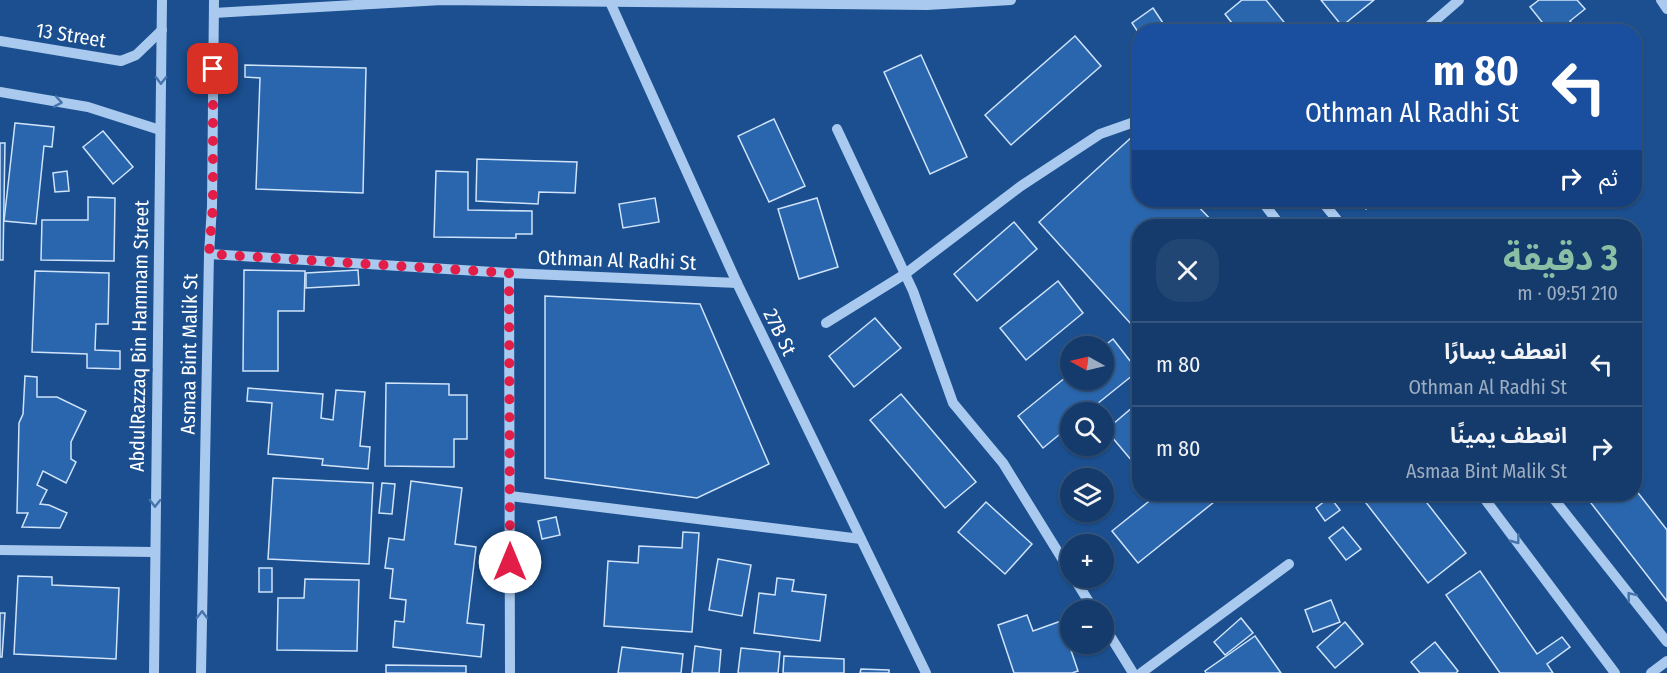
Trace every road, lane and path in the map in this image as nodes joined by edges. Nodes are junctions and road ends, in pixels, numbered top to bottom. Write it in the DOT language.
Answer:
graph roads {
  1 [pos="162,0"];
  2 [pos="214,0"];
  3 [pos="442,0"];
  4 [pos="1011,0"];
  5 [pos="1459,0"];
  6 [pos="1661,0"];
  7 [pos="610,2"];
  8 [pos="927,2"];
  9 [pos="1667,9"];
  10 [pos="214,13"];
  11 [pos="1431,24"];
  12 [pos="162,30"];
  13 [pos="0,41"];
  14 [pos="0,92"];
  15 [pos="1132,123"];
  16 [pos="837,129"];
  17 [pos="160,130"];
  18 [pos="1266,207"];
  19 [pos="1327,207"];
  20 [pos="1276,219"];
  21 [pos="1336,219"];
  22 [pos="209,254"];
  23 [pos="509,273"];
  24 [pos="905,274"];
  25 [pos="737,283"];
  26 [pos="826,323"];
  27 [pos="510,496"];
  28 [pos="1485,501"];
  29 [pos="1556,501"];
  30 [pos="861,539"];
  31 [pos="0,550"];
  32 [pos="154,552"];
  33 [pos="1060,555"];
  34 [pos="1289,564"];
  35 [pos="1114,642"];
  36 [pos="1667,642"];
  37 [pos="1667,661"];
  38 [pos="154,673"];
  39 [pos="201,673"];
  40 [pos="510,673"];
  41 [pos="926,673"];
  42 [pos="1133,673"];
  43 [pos="1141,673"];
  44 [pos="1615,673"];
  45 [pos="1651,673"];
  1 -- 12 [label="street, AbdulRazzaq Bin Hammam Street"];
  2 -- 10 [label="street, Asmaa Bint Malik St"];
  3 -- 7 [label="street"];
  3 -- 10 [label="street"];
  4 -- 8 [label="street"];
  5 -- 11 [label="street"];
  6 -- 9 [label="street"];
  7 -- 8 [label="street"];
  7 -- 25 [label="street, 27B St"];
  10 -- 22 [label="street, Asmaa Bint Malik St"];
  12 -- 13 [label="street, 13 Street"];
  12 -- 17 [label="street, AbdulRazzaq Bin Hammam Street, one-way"];
  14 -- 17 [label="street, one-way"];
  15 -- 24 [label="street"];
  16 -- 24 [label="street"];
  17 -- 32 [label="street, AbdulRazzaq Bin Hammam Street, one-way"];
  18 -- 20 [label="street"];
  19 -- 21 [label="street"];
  22 -- 23 [label="street, Othman Al Radhi St"];
  39 -- 22 [label="street, Asmaa Bint Malik St, one-way"];
  23 -- 25 [label="street, Othman Al Radhi St"];
  23 -- 27 [label="street"];
  24 -- 26 [label="street"];
  24 -- 33 [label="street"];
  25 -- 30 [label="street, 27B St"];
  27 -- 30 [label="street"];
  27 -- 40 [label="street"];
  28 -- 44 [label="street, one-way"];
  36 -- 29 [label="street, one-way"];
  30 -- 41 [label="street, 27B St"];
  31 -- 32 [label="street"];
  32 -- 38 [label="street, AbdulRazzaq Bin Hammam Street"];
  34 -- 43 [label="street"];
  35 -- 42 [label="street"];
  37 -- 45 [label="street"];
}
